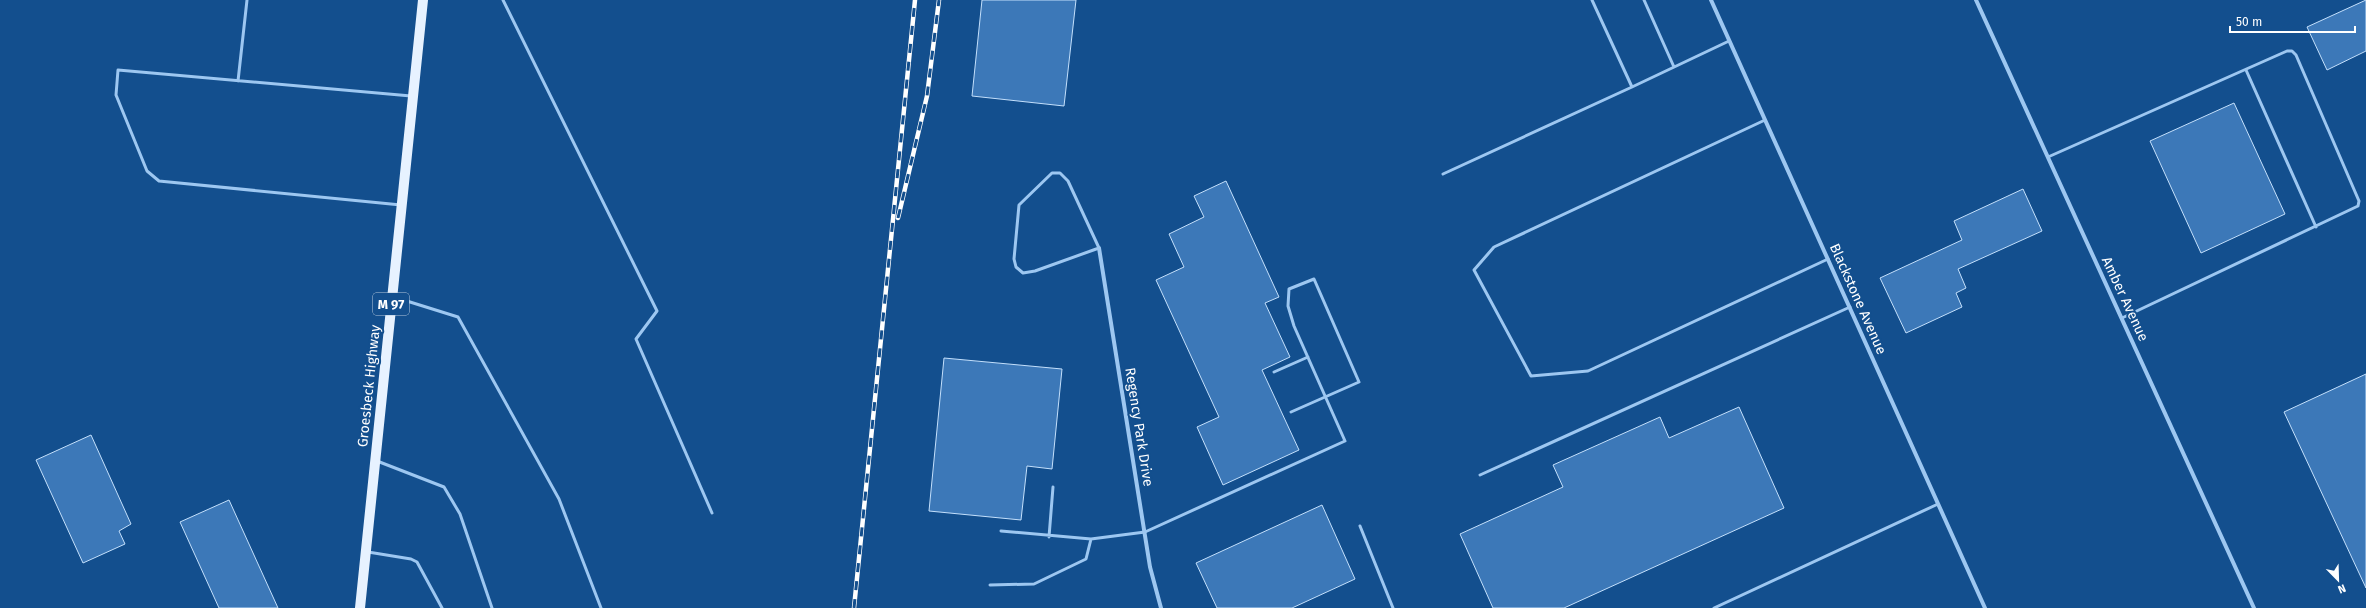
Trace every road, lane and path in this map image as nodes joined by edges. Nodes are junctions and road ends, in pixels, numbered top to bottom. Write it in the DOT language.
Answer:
graph roads {
  1 [pos="247,0"];
  2 [pos="423,0"];
  3 [pos="503,0"];
  4 [pos="1592,0"];
  5 [pos="1644,0"];
  6 [pos="1711,0"];
  7 [pos="1976,0"];
  8 [pos="1729,41"];
  9 [pos="1674,67"];
  10 [pos="2246,70"];
  11 [pos="238,81"];
  12 [pos="1632,87"];
  13 [pos="413,97"];
  14 [pos="1765,120"];
  15 [pos="2048,157"];
  16 [pos="1443,174"];
  17 [pos="402,205"];
  18 [pos="2316,227"];
  19 [pos="1099,248"];
  20 [pos="1828,259"];
  21 [pos="392,297"];
  22 [pos="1850,307"];
  23 [pos="2122,318"];
  24 [pos="1308,358"];
  25 [pos="1274,372"];
  26 [pos="1326,397"];
  27 [pos="1290,412"];
  28 [pos="375,461"];
  29 [pos="1480,475"];
  30 [pos="1053,487"];
  31 [pos="1938,504"];
  32 [pos="712,513"];
  33 [pos="1360,526"];
  34 [pos="1001,532"];
  35 [pos="1145,532"];
  36 [pos="1049,537"];
  37 [pos="1091,539"];
  38 [pos="366,552"];
  39 [pos="990,585"];
  40 [pos="360,608"];
  41 [pos="442,608"];
  42 [pos="492,608"];
  43 [pos="601,608"];
  44 [pos="1161,608"];
  45 [pos="1393,608"];
  46 [pos="1714,608"];
  47 [pos="1984,608"];
  48 [pos="2254,608"];
  1 -- 11 [label="lane"];
  2 -- 13 [label="main road, Groesbeck Highway / M 97"];
  3 -- 32 [label="lane"];
  4 -- 12 [label="lane"];
  5 -- 9 [label="lane"];
  6 -- 8 [label="street, Blackstone Avenue"];
  7 -- 15 [label="street, Amber Avenue"];
  8 -- 9 [label="lane"];
  8 -- 14 [label="street, Blackstone Avenue"];
  9 -- 12 [label="lane"];
  10 -- 15 [label="lane"];
  10 -- 18 [label="lane"];
  10 -- 18 [label="lane"];
  11 -- 13 [label="lane"];
  11 -- 17 [label="lane"];
  12 -- 16 [label="lane"];
  13 -- 17 [label="main road, Groesbeck Highway / M 97"];
  14 -- 20 [label="street, Blackstone Avenue"];
  14 -- 20 [label="lane"];
  15 -- 23 [label="street, Amber Avenue"];
  17 -- 21 [label="main road, Groesbeck Highway / M 97"];
  18 -- 23 [label="lane"];
  19 -- 19 [label="lane"];
  19 -- 35 [label="street, Regency Park Drive"];
  20 -- 22 [label="street, Blackstone Avenue"];
  21 -- 28 [label="main road, Groesbeck Highway / M 97"];
  21 -- 43 [label="lane"];
  22 -- 29 [label="lane"];
  22 -- 31 [label="street, Blackstone Avenue"];
  23 -- 48 [label="street, Amber Avenue"];
  24 -- 25 [label="lane"];
  24 -- 26 [label="lane"];
  24 -- 26 [label="lane"];
  26 -- 27 [label="lane"];
  26 -- 35 [label="lane"];
  28 -- 38 [label="main road, Groesbeck Highway / M 97"];
  28 -- 42 [label="lane"];
  30 -- 36 [label="lane"];
  31 -- 46 [label="lane"];
  31 -- 47 [label="street, Blackstone Avenue"];
  33 -- 45 [label="lane"];
  34 -- 36 [label="lane"];
  35 -- 37 [label="lane"];
  35 -- 44 [label="street, Regency Park Drive"];
  36 -- 37 [label="lane"];
  37 -- 39 [label="lane"];
  38 -- 40 [label="main road, Groesbeck Highway / M 97"];
  38 -- 41 [label="lane"];
}
